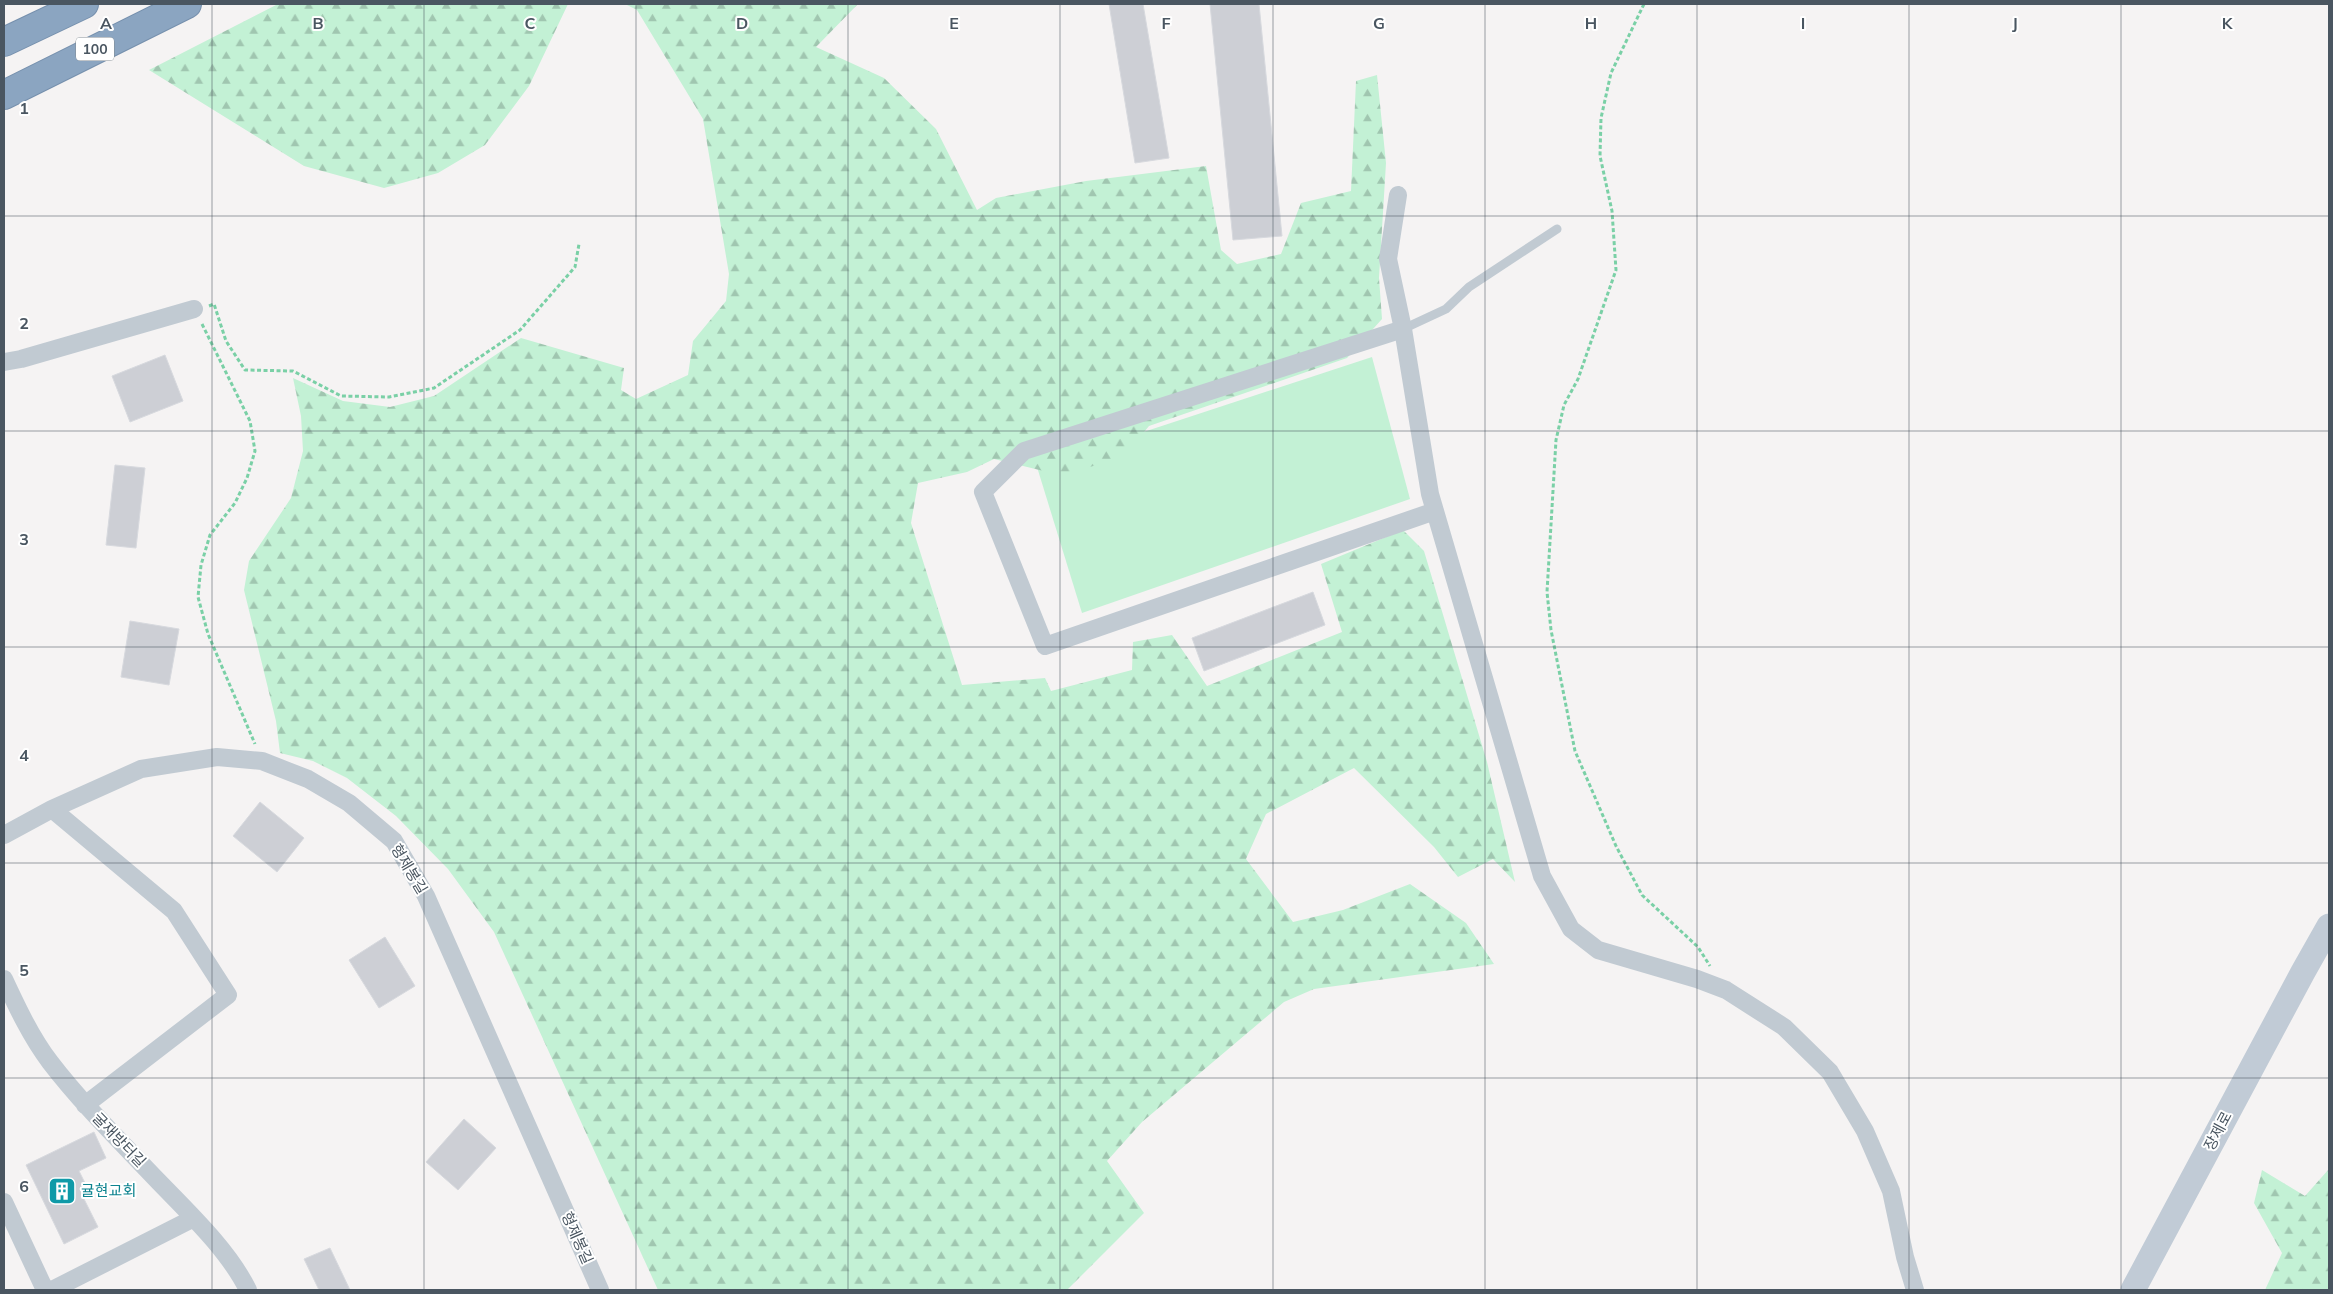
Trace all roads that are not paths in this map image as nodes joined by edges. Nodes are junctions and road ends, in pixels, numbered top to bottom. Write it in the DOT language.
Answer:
graph roads {
  1 [pos="84,4"];
  2 [pos="187,4"];
  3 [pos="4,42"];
  4 [pos="4,95"];
  5 [pos="1398,195"];
  6 [pos="1557,229"];
  7 [pos="194,309"];
  8 [pos="1403,329"];
  9 [pos="4,362"];
  10 [pos="1435,511"];
  11 [pos="52,809"];
  12 [pos="4,835"];
  13 [pos="2329,926"];
  14 [pos="2329,940"];
  15 [pos="2303,972"];
  16 [pos="4,979"];
  17 [pos="85,1104"];
  18 [pos="4,1202"];
  19 [pos="194,1218"];
  20 [pos="45,1290"];
  21 [pos="52,1290"];
  22 [pos="248,1290"];
  23 [pos="600,1290"];
  24 [pos="1915,1290"];
  25 [pos="2133,1290"];
  1 -- 3 [label="highway"];
  2 -- 4 [label="highway, 100"];
  5 -- 8 [label="street"];
  6 -- 8 [label="lane"];
  7 -- 9 [label="street"];
  8 -- 10 [label="street"];
  8 -- 10 [label="street"];
  10 -- 24 [label="street"];
  11 -- 12 [label="street, 형제봉길"];
  11 -- 17 [label="street"];
  11 -- 23 [label="street, 형제봉길"];
  13 -- 15 [label="main road, 장제로"];
  14 -- 15 [label="main road, 장제로"];
  15 -- 25 [label="main road, 장제로"];
  16 -- 17 [label="street, 굴재방터길"];
  17 -- 19 [label="street, 굴재방터길"];
  18 -- 20 [label="street"];
  19 -- 21 [label="street"];
  19 -- 22 [label="street, 굴재방터길"];
}
